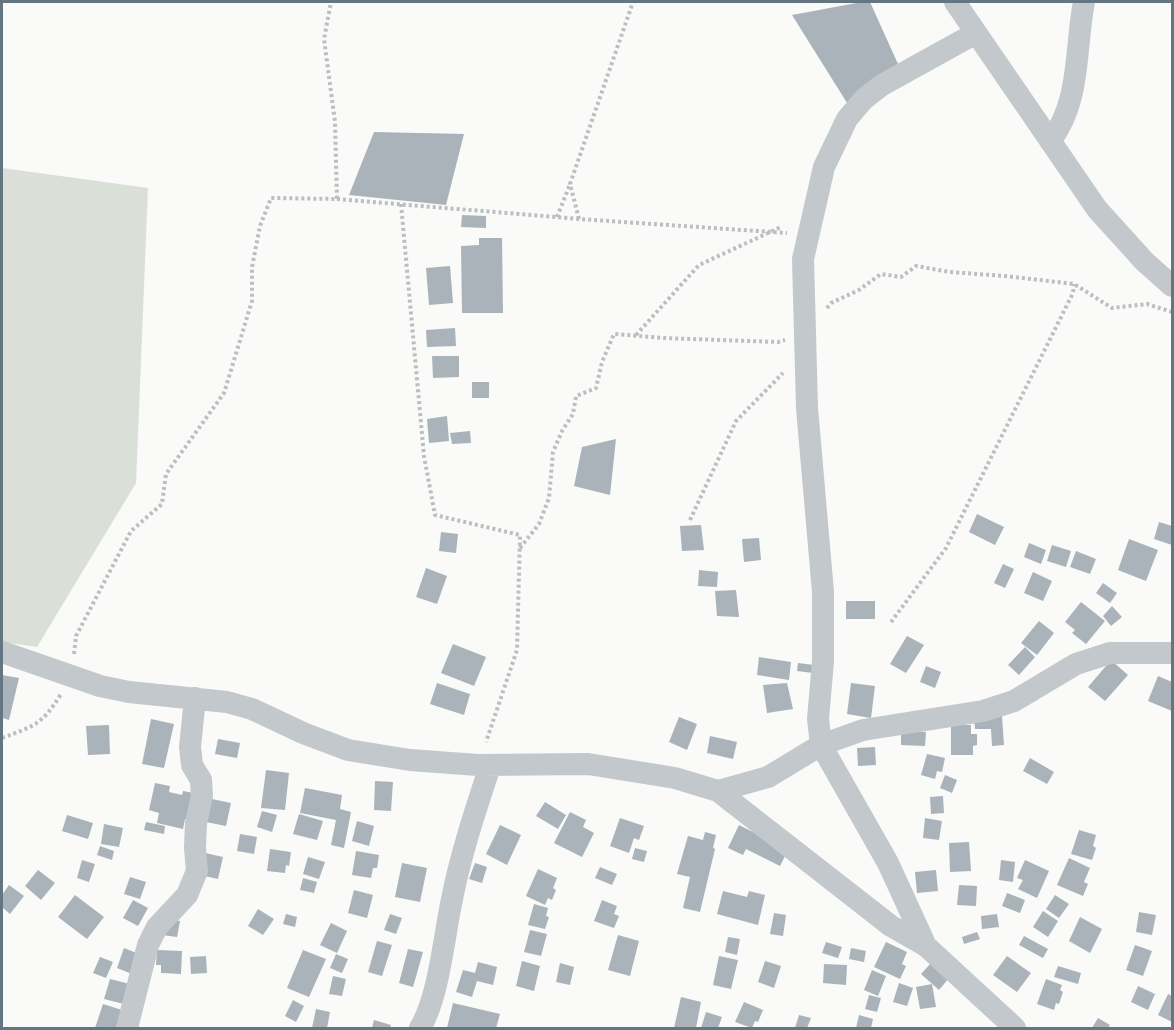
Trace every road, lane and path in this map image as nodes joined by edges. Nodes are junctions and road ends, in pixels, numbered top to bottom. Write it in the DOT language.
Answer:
graph roads {
  1 [pos="331,2"];
  2 [pos="633,2"];
  3 [pos="955,2"];
  4 [pos="1084,2"];
  5 [pos="976,33"];
  6 [pos="1050,141"];
  7 [pos="571,181"];
  8 [pos="337,199"];
  9 [pos="401,204"];
  10 [pos="557,217"];
  11 [pos="579,219"];
  12 [pos="781,227"];
  13 [pos="808,235"];
  14 [pos="1074,284"];
  15 [pos="1173,286"];
  16 [pos="636,336"];
  17 [pos="789,367"];
  18 [pos="690,520"];
  19 [pos="891,622"];
  20 [pos="2,651"];
  21 [pos="1173,653"];
  22 [pos="72,677"];
  23 [pos="195,698"];
  24 [pos="2,738"];
  25 [pos="821,745"];
  26 [pos="484,766"];
  27 [pos="718,791"];
  28 [pos="926,946"];
  29 [pos="127,1029"];
  30 [pos="420,1029"];
  31 [pos="1015,1029"];
  1 -- 8 [label="path"];
  2 -- 7 [label="path"];
  3 -- 5 [label="street"];
  4 -- 6 [label="street"];
  5 -- 6 [label="street"];
  5 -- 13 [label="street"];
  6 -- 15 [label="street"];
  7 -- 10 [label="path"];
  7 -- 11 [label="path"];
  8 -- 9 [label="path"];
  8 -- 22 [label="path"];
  9 -- 10 [label="path"];
  9 -- 26 [label="path"];
  10 -- 11 [label="path"];
  11 -- 13 [label="path"];
  12 -- 16 [label="path"];
  13 -- 25 [label="street"];
  14 -- 19 [label="path"];
  17 -- 18 [label="path"];
  20 -- 22 [label="street"];
  21 -- 25 [label="street"];
  22 -- 23 [label="street"];
  22 -- 24 [label="path"];
  23 -- 26 [label="street"];
  23 -- 29 [label="street"];
  25 -- 27 [label="street"];
  25 -- 28 [label="street"];
  26 -- 27 [label="street"];
  26 -- 30 [label="street"];
  27 -- 28 [label="street"];
  28 -- 31 [label="street"];
}
